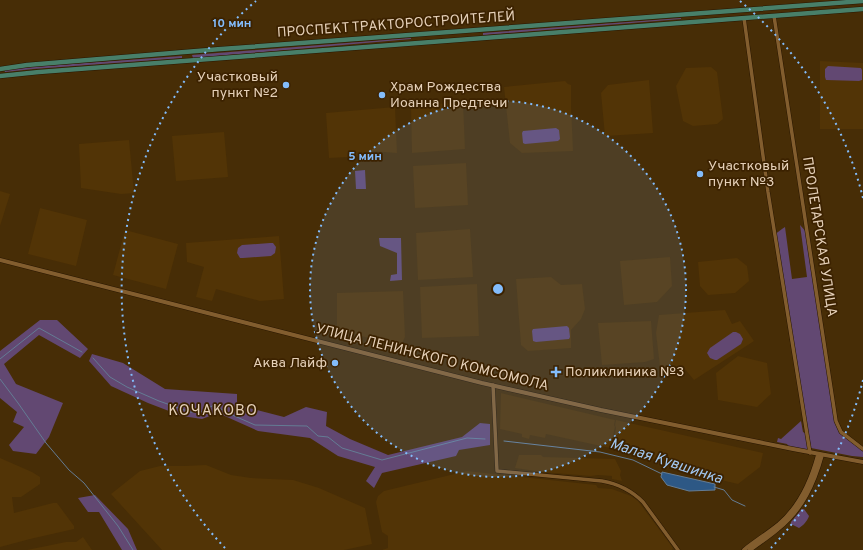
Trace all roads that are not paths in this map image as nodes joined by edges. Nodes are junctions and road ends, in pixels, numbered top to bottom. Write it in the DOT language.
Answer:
graph roads {
  1 [pos="863,1"];
  2 [pos="812,5"];
  3 [pos="771,8"];
  4 [pos="863,9"];
  5 [pos="746,10"];
  6 [pos="813,13"];
  7 [pos="774,16"];
  8 [pos="744,18"];
  9 [pos="474,31"];
  10 [pos="474,39"];
  11 [pos="190,52"];
  12 [pos="191,60"];
  13 [pos="0,69"];
  14 [pos="0,76"];
  15 [pos="0,260"];
  16 [pos="493,385"];
  17 [pos="863,450"];
  18 [pos="810,453"];
  19 [pos="820,455"];
  20 [pos="863,462"];
  21 [pos="765,536"];
  22 [pos="678,550"];
  23 [pos="744,550"];
  24 [pos="750,550"];
  1 -- 2 [label="main road, ПРОСПЕКТ ТРАКТОРОСТРОИТЕЛЕЙ"];
  2 -- 3 [label="main road, ПРОСПЕКТ ТРАКТОРОСТРОИТЕЛЕЙ"];
  2 -- 6 [label="main road"];
  3 -- 5 [label="main road, ПРОСПЕКТ ТРАКТОРОСТРОИТЕЛЕЙ"];
  3 -- 7 [label="main road"];
  4 -- 6 [label="main road, ПРОСПЕКТ ТРАКТОРОСТРОИТЕЛЕЙ"];
  5 -- 8 [label="main road"];
  5 -- 9 [label="main road, ПРОСПЕКТ ТРАКТОРОСТРОИТЕЛЕЙ"];
  6 -- 7 [label="main road, ПРОСПЕКТ ТРАКТОРОСТРОИТЕЛЕЙ"];
  7 -- 8 [label="main road, ПРОСПЕКТ ТРАКТОРОСТРОИТЕЛЕЙ"];
  7 -- 17 [label="street, ПРОЛЕТАРСКАЯ УЛИЦА"];
  8 -- 10 [label="main road, ПРОСПЕКТ ТРАКТОРОСТРОИТЕЛЕЙ"];
  8 -- 18 [label="street"];
  9 -- 10 [label="main road"];
  9 -- 11 [label="main road, ПРОСПЕКТ ТРАКТОРОСТРОИТЕЛЕЙ"];
  10 -- 12 [label="main road, ПРОСПЕКТ ТРАКТОРОСТРОИТЕЛЕЙ"];
  11 -- 12 [label="main road"];
  11 -- 13 [label="main road, ПРОСПЕКТ ТРАКТОРОСТРОИТЕЛЕЙ"];
  12 -- 14 [label="main road, ПРОСПЕКТ ТРАКТОРОСТРОИТЕЛЕЙ"];
  15 -- 16 [label="main road, УЛИЦА ЛЕНИНСКОГО КОМСОМОЛА"];
  16 -- 18 [label="main road, УЛИЦА ЛЕНИНСКОГО КОМСОМОЛА"];
  16 -- 22 [label="street"];
  18 -- 19 [label="main road, УЛИЦА ЛЕНИНСКОГО КОМСОМОЛА"];
  19 -- 20 [label="main road, УЛИЦА ЛЕНИНСКОГО КОМСОМОЛА"];
  19 -- 21 [label="main road"];
  21 -- 23 [label="main road"];
  21 -- 24 [label="main road"];
}
